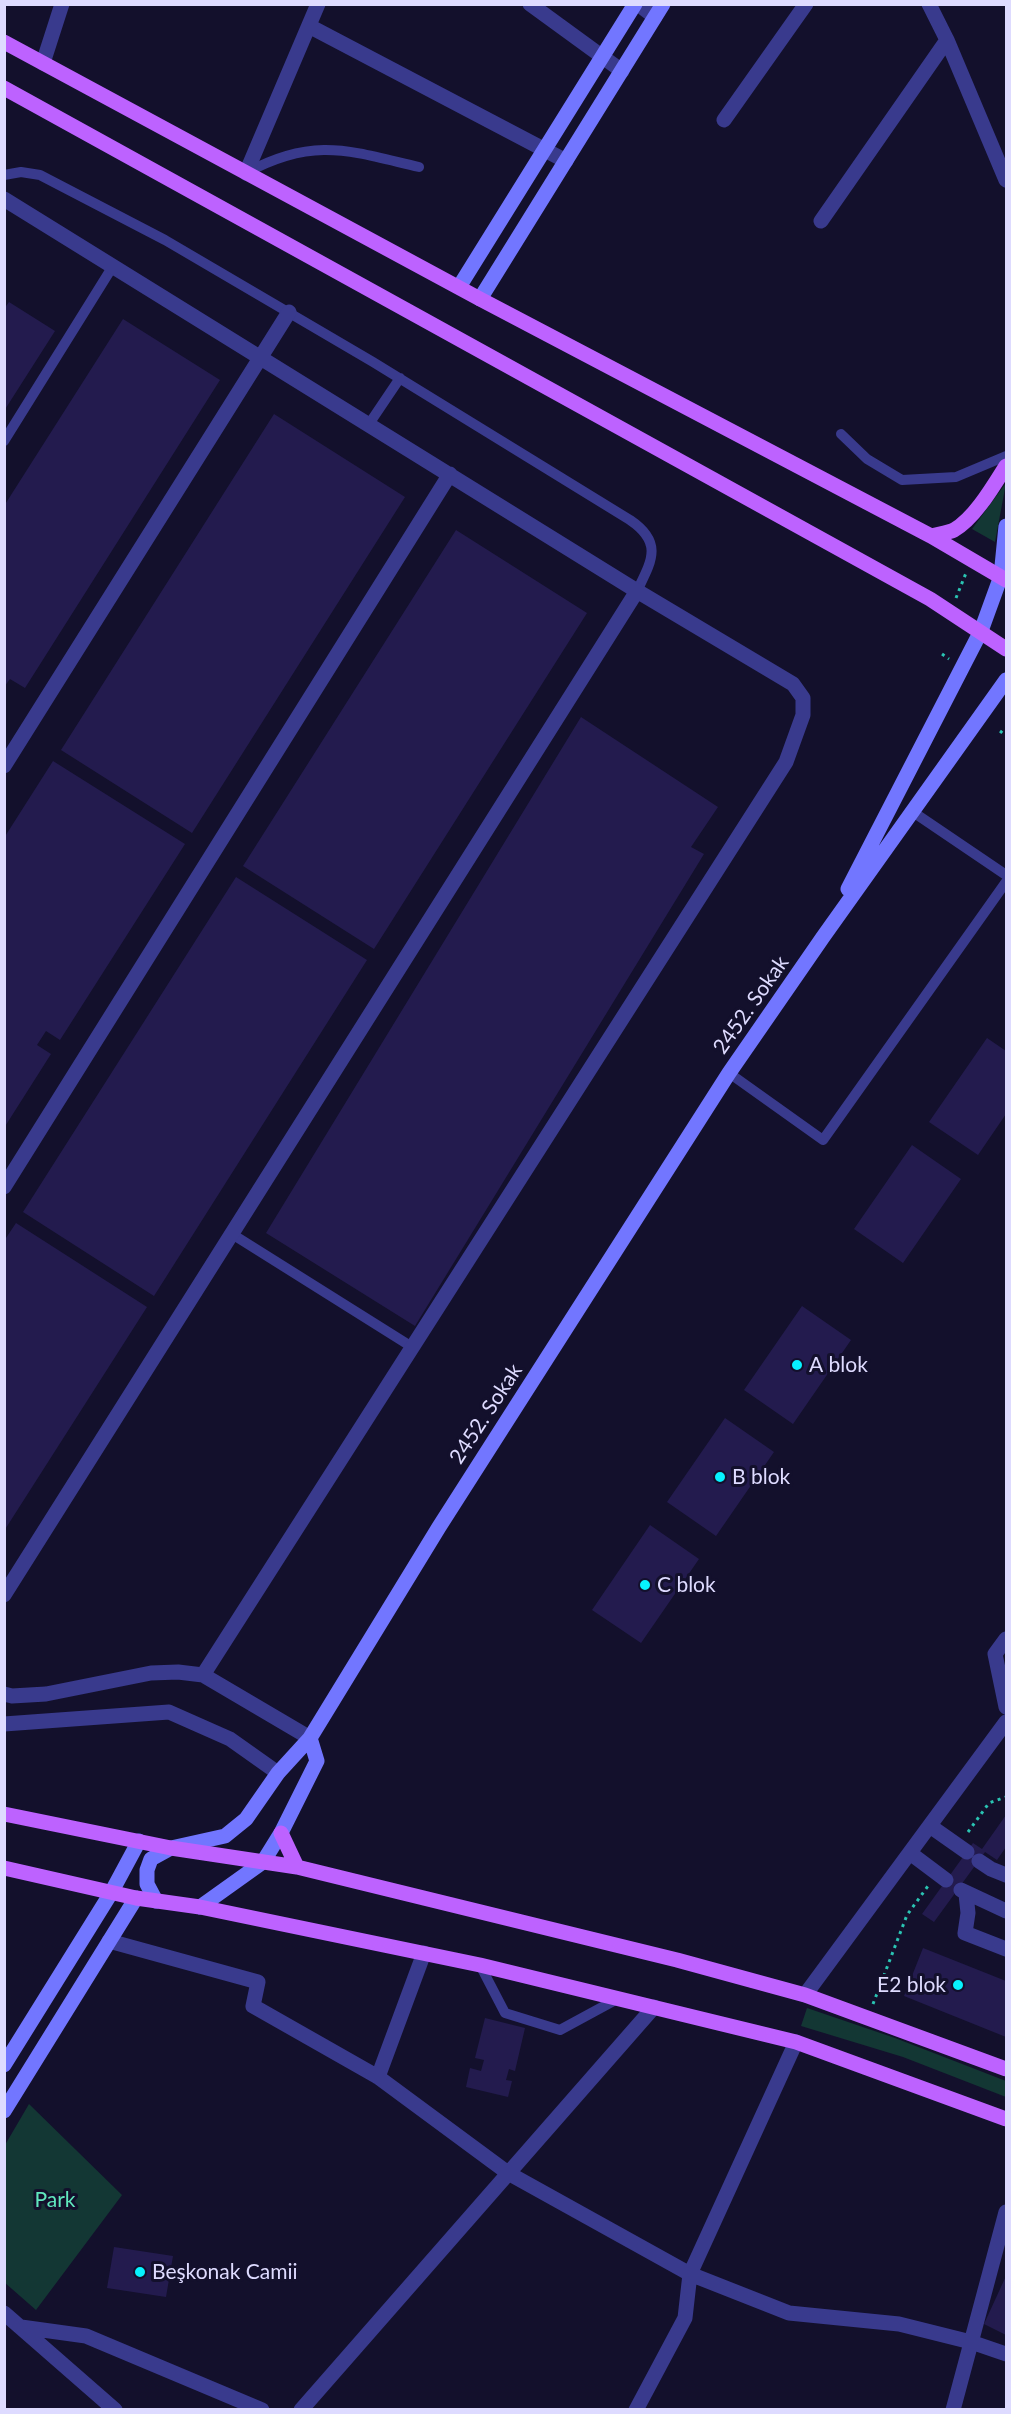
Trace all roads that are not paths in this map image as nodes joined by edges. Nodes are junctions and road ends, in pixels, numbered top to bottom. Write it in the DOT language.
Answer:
graph roads {
  1 [pos="62,4"];
  2 [pos="318,4"];
  3 [pos="530,4"];
  4 [pos="636,4"];
  5 [pos="806,4"];
  6 [pos="929,4"];
  7 [pos="659,11"];
  8 [pos="309,26"];
  9 [pos="947,39"];
  10 [pos="4,42"];
  11 [pos="602,58"];
  12 [pos="43,63"];
  13 [pos="622,71"];
  14 [pos="4,88"];
  15 [pos="724,120"];
  16 [pos="545,149"];
  17 [pos="566,162"];
  18 [pos="419,167"];
  19 [pos="246,172"];
  20 [pos="4,175"];
  21 [pos="1006,180"];
  22 [pos="4,199"];
  23 [pos="821,221"];
  24 [pos="113,266"];
  25 [pos="459,287"];
  26 [pos="480,299"];
  27 [pos="289,312"];
  28 [pos="261,358"];
  29 [pos="400,378"];
  30 [pos="369,424"];
  31 [pos="841,434"];
  32 [pos="4,441"];
  33 [pos="1006,456"];
  34 [pos="1006,466"];
  35 [pos="450,474"];
  36 [pos="1006,526"];
  37 [pos="930,536"];
  38 [pos="1004,578"];
  39 [pos="636,591"];
  40 [pos="981,632"];
  41 [pos="1006,649"];
  42 [pos="1006,680"];
  43 [pos="4,766"];
  44 [pos="913,812"];
  45 [pos="1006,875"];
  46 [pos="1006,882"];
  47 [pos="824,937"];
  48 [pos="729,1073"];
  49 [pos="4,1187"];
  50 [pos="232,1234"];
  51 [pos="412,1347"];
  52 [pos="4,1595"];
  53 [pos="1006,1639"];
  54 [pos="203,1675"];
  55 [pos="4,1694"];
  56 [pos="1006,1707"];
  57 [pos="1006,1722"];
  58 [pos="4,1724"];
  59 [pos="310,1738"];
  60 [pos="278,1773"];
  61 [pos="4,1814"];
  62 [pos="930,1826"];
  63 [pos="281,1833"];
  64 [pos="139,1841"];
  65 [pos="171,1848"];
  66 [pos="910,1853"];
  67 [pos="263,1862"];
  68 [pos="297,1867"];
  69 [pos="4,1868"];
  70 [pos="1006,1875"];
  71 [pos="952,1884"];
  72 [pos="111,1893"];
  73 [pos="136,1898"];
  74 [pos="156,1901"];
  75 [pos="200,1907"];
  76 [pos="1006,1911"];
  77 [pos="110,1941"];
  78 [pos="1006,1949"];
  79 [pos="424,1953"];
  80 [pos="480,1965"];
  81 [pos="805,1995"];
  82 [pos="619,1998"];
  83 [pos="654,2007"];
  84 [pos="796,2042"];
  85 [pos="4,2064"];
  86 [pos="1006,2068"];
  87 [pos="378,2077"];
  88 [pos="4,2111"];
  89 [pos="1006,2119"];
  90 [pos="508,2173"];
  91 [pos="1006,2212"];
  92 [pos="690,2274"];
  93 [pos="4,2313"];
  94 [pos="21,2327"];
  95 [pos="971,2342"];
  96 [pos="1006,2354"];
  97 [pos="115,2409"];
  98 [pos="262,2409"];
  99 [pos="301,2409"];
  100 [pos="636,2409"];
  101 [pos="953,2409"];
  1 -- 12 [label="street"];
  2 -- 8 [label="street"];
  3 -- 11 [label="street"];
  4 -- 7 [label="street"];
  4 -- 11 [label="main road"];
  5 -- 15 [label="street"];
  6 -- 9 [label="street"];
  7 -- 13 [label="main road"];
  8 -- 16 [label="street"];
  8 -- 19 [label="street"];
  9 -- 21 [label="street"];
  9 -- 23 [label="street"];
  10 -- 12 [label="main road"];
  11 -- 13 [label="street"];
  11 -- 16 [label="main road"];
  12 -- 19 [label="main road"];
  13 -- 17 [label="main road"];
  14 -- 40 [label="main road"];
  16 -- 17 [label="street"];
  16 -- 25 [label="main road"];
  17 -- 26 [label="main road"];
  18 -- 19 [label="lane"];
  19 -- 25 [label="main road"];
  20 -- 27 [label="lane"];
  22 -- 24 [label="street"];
  24 -- 28 [label="street"];
  24 -- 32 [label="lane"];
  25 -- 26 [label="main road"];
  26 -- 37 [label="main road"];
  27 -- 28 [label="street"];
  27 -- 29 [label="lane"];
  28 -- 30 [label="street"];
  28 -- 43 [label="street"];
  29 -- 30 [label="lane"];
  29 -- 39 [label="lane"];
  30 -- 35 [label="street"];
  31 -- 33 [label="lane"];
  34 -- 37 [label="main road"];
  35 -- 39 [label="street"];
  35 -- 49 [label="street"];
  36 -- 38 [label="main road, 2452. Sokak"];
  37 -- 38 [label="main road"];
  38 -- 40 [label="main road, 2452. Sokak"];
  39 -- 50 [label="street"];
  39 -- 51 [label="street"];
  40 -- 41 [label="main road"];
  40 -- 47 [label="main road, 2452. Sokak"];
  42 -- 44 [label="main road, 2452. Sokak"];
  44 -- 45 [label="lane"];
  44 -- 47 [label="main road, 2452. Sokak"];
  46 -- 48 [label="lane"];
  47 -- 48 [label="main road, 2452. Sokak"];
  48 -- 59 [label="main road, 2452. Sokak"];
  50 -- 51 [label="lane"];
  50 -- 52 [label="street"];
  51 -- 54 [label="street"];
  53 -- 56 [label="street"];
  54 -- 55 [label="street"];
  54 -- 59 [label="street"];
  57 -- 62 [label="street"];
  58 -- 60 [label="street"];
  59 -- 60 [label="main road, 2452. Sokak"];
  59 -- 63 [label="main road"];
  60 -- 65 [label="main road, 2452. Sokak"];
  61 -- 64 [label="main road"];
  62 -- 66 [label="street"];
  62 -- 70 [label="street"];
  63 -- 67 [label="main road"];
  63 -- 68 [label="main road"];
  64 -- 65 [label="main road"];
  64 -- 72 [label="main road"];
  65 -- 67 [label="main road"];
  65 -- 74 [label="main road"];
  66 -- 71 [label="street"];
  66 -- 81 [label="street"];
  67 -- 68 [label="main road"];
  67 -- 75 [label="main road"];
  68 -- 81 [label="main road"];
  69 -- 72 [label="main road"];
  71 -- 76 [label="street"];
  71 -- 78 [label="street"];
  72 -- 73 [label="main road"];
  72 -- 85 [label="main road"];
  73 -- 74 [label="main road"];
  73 -- 77 [label="main road"];
  74 -- 75 [label="main road"];
  75 -- 79 [label="main road"];
  77 -- 87 [label="street"];
  77 -- 88 [label="main road"];
  79 -- 80 [label="main road"];
  79 -- 87 [label="street"];
  80 -- 82 [label="main road"];
  80 -- 82 [label="lane"];
  81 -- 86 [label="main road"];
  82 -- 83 [label="main road"];
  83 -- 84 [label="main road"];
  83 -- 90 [label="street"];
  84 -- 89 [label="main road"];
  84 -- 92 [label="street"];
  87 -- 90 [label="street"];
  90 -- 92 [label="street"];
  90 -- 99 [label="street"];
  91 -- 95 [label="street"];
  92 -- 95 [label="street"];
  92 -- 100 [label="street"];
  93 -- 94 [label="street"];
  94 -- 97 [label="street"];
  94 -- 98 [label="street"];
  95 -- 96 [label="street"];
  95 -- 101 [label="street"];
}
